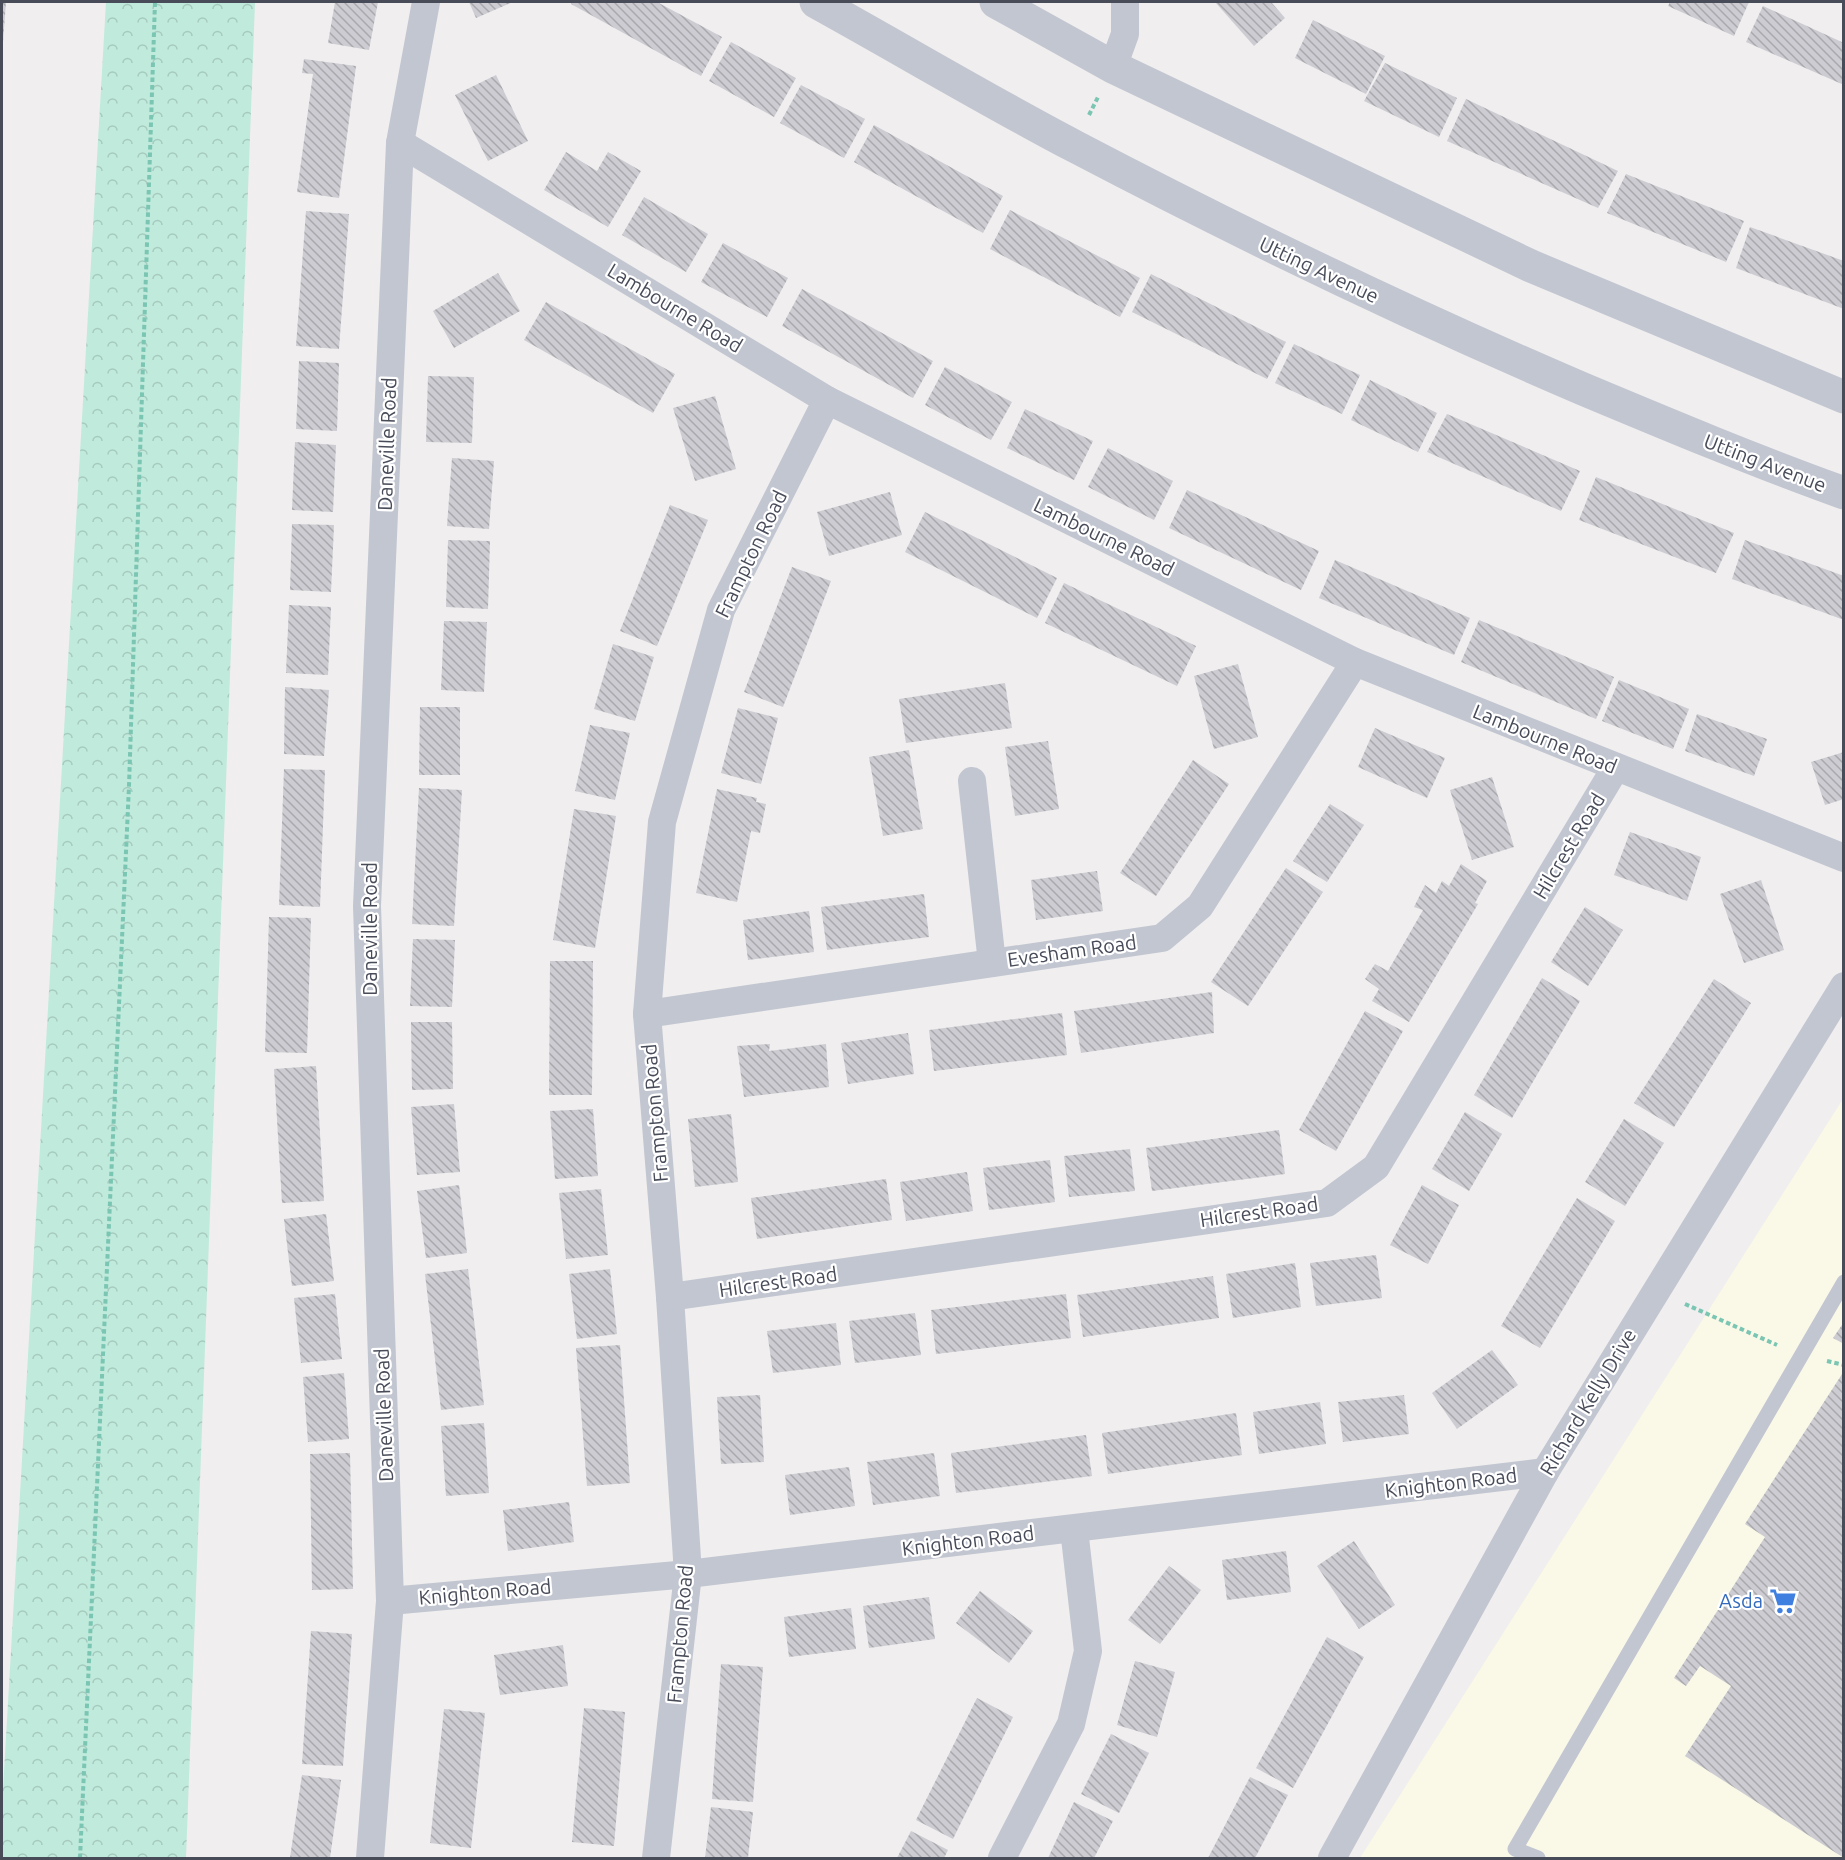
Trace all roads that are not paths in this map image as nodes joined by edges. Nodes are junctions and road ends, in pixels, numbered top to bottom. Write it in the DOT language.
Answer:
graph roads {
  1 [pos="426,2"];
  2 [pos="816,2"];
  3 [pos="996,2"];
  4 [pos="1125,2"];
  5 [pos="1113,67"];
  6 [pos="400,143"];
  7 [pos="1844,397"];
  8 [pos="827,400"];
  9 [pos="1844,493"];
  10 [pos="1355,662"];
  11 [pos="1616,767"];
  12 [pos="972,781"];
  13 [pos="1844,858"];
  14 [pos="992,963"];
  15 [pos="1844,986"];
  16 [pos="647,1014"];
  17 [pos="1844,1282"];
  18 [pos="670,1297"];
  19 [pos="1545,1472"];
  20 [pos="1074,1529"];
  21 [pos="688,1574"];
  22 [pos="390,1601"];
  23 [pos="370,1858"];
  24 [pos="656,1858"];
  25 [pos="1002,1858"];
  26 [pos="1332,1858"];
  27 [pos="1538,1858"];
  1 -- 6 [label="street, Daneville Road"];
  2 -- 9 [label="street, Utting Avenue"];
  3 -- 5 [label="street"];
  4 -- 5 [label="street"];
  5 -- 7 [label="street"];
  6 -- 8 [label="street, Lambourne Road"];
  6 -- 22 [label="street, Daneville Road"];
  8 -- 10 [label="street, Lambourne Road"];
  8 -- 16 [label="street, Frampton Road"];
  10 -- 11 [label="street, Lambourne Road"];
  10 -- 14 [label="street, Evesham Road"];
  11 -- 13 [label="street, Lambourne Road"];
  11 -- 18 [label="street, Hilcrest Road"];
  12 -- 14 [label="street"];
  14 -- 16 [label="street, Evesham Road"];
  15 -- 19 [label="street, Richard Kelly Drive"];
  16 -- 18 [label="street, Frampton Road"];
  17 -- 27 [label="lane"];
  18 -- 21 [label="street, Frampton Road"];
  19 -- 20 [label="street, Knighton Road"];
  19 -- 26 [label="street, Richard Kelly Drive"];
  20 -- 21 [label="street, Knighton Road"];
  20 -- 25 [label="street"];
  21 -- 22 [label="street, Knighton Road"];
  21 -- 24 [label="street, Frampton Road"];
  22 -- 23 [label="street, Daneville Road"];
}
